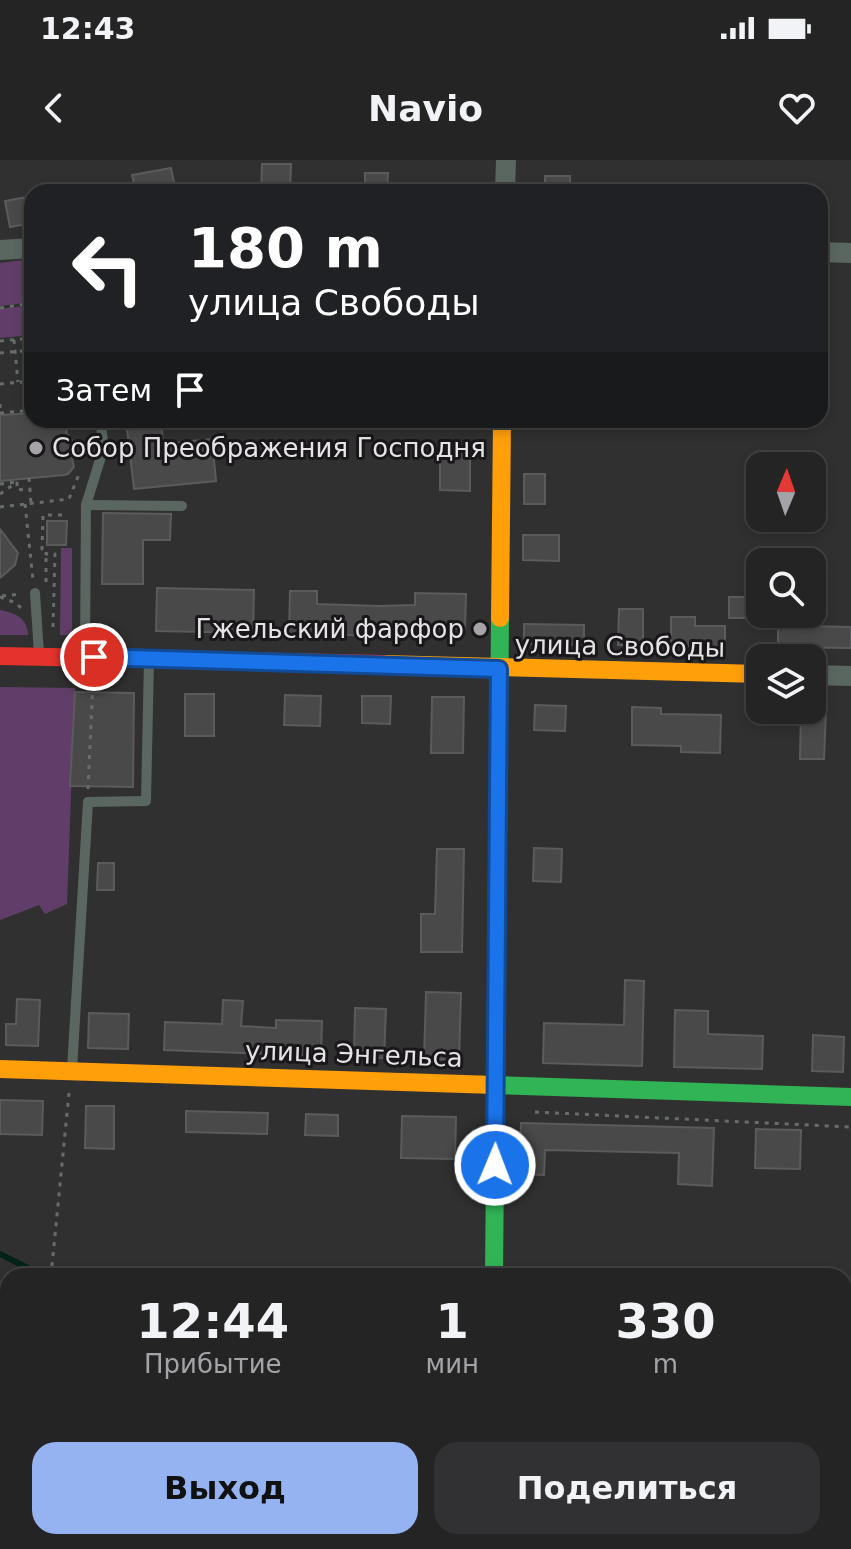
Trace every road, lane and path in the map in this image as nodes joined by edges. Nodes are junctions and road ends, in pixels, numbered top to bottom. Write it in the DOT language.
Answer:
graph roads {
  1 [pos="506,160"];
  2 [pos="505,184"];
  3 [pos="24,248"];
  4 [pos="0,250"];
  5 [pos="828,252"];
  6 [pos="851,253"];
  7 [pos="24,304"];
  8 [pos="0,308"];
  9 [pos="24,339"];
  10 [pos="14,340"];
  11 [pos="0,341"];
  12 [pos="24,351"];
  13 [pos="15,352"];
  14 [pos="0,353"];
  15 [pos="18,382"];
  16 [pos="24,382"];
  17 [pos="0,384"];
  18 [pos="0,409"];
  19 [pos="24,411"];
  20 [pos="101,428"];
  21 [pos="502,428"];
  22 [pos="86,431"];
  23 [pos="29,478"];
  24 [pos="17,482"];
  25 [pos="0,484"];
  26 [pos="30,489"];
  27 [pos="0,494"];
  28 [pos="25,504"];
  29 [pos="31,504"];
  30 [pos="86,505"];
  31 [pos="182,506"];
  32 [pos="0,507"];
  33 [pos="66,515"];
  34 [pos="46,554"];
  35 [pos="46,573"];
  36 [pos="35,593"];
  37 [pos="45,627"];
  38 [pos="0,656"];
  39 [pos="38,656"];
  40 [pos="89,657"];
  41 [pos="149,658"];
  42 [pos="499,669"];
  43 [pos="746,674"];
  44 [pos="826,675"];
  45 [pos="851,676"];
  46 [pos="88,802"];
  47 [pos="0,1069"];
  48 [pos="72,1071"];
  49 [pos="496,1085"];
  50 [pos="851,1097"];
  51 [pos="526,1111"];
  52 [pos="851,1127"];
  53 [pos="52,1268"];
  54 [pos="494,1268"];
  1 -- 2 [label="street"];
  3 -- 4 [label="street"];
  5 -- 6 [label="street"];
  7 -- 8 [label="path"];
  9 -- 10 [label="path"];
  10 -- 11 [label="path"];
  10 -- 13 [label="path"];
  12 -- 13 [label="path"];
  13 -- 14 [label="path"];
  13 -- 15 [label="path"];
  15 -- 16 [label="path"];
  15 -- 17 [label="path"];
  18 -- 19 [label="path"];
  20 -- 30 [label="lane"];
  21 -- 42 [label="street"];
  22 -- 29 [label="path"];
  23 -- 26 [label="path"];
  24 -- 25 [label="path"];
  24 -- 26 [label="path"];
  24 -- 27 [label="path"];
  26 -- 29 [label="path"];
  28 -- 29 [label="path"];
  28 -- 32 [label="path"];
  28 -- 36 [label="path"];
  30 -- 31 [label="lane"];
  30 -- 40 [label="lane"];
  33 -- 34 [label="path"];
  34 -- 35 [label="path"];
  34 -- 37 [label="path"];
  36 -- 39 [label="lane"];
  38 -- 39 [label="street, улица Свободы"];
  39 -- 40 [label="street, улица Свободы"];
  40 -- 41 [label="street, улица Свободы"];
  40 -- 46 [label="path"];
  41 -- 42 [label="street, улица Свободы"];
  41 -- 46 [label="lane"];
  42 -- 43 [label="street, улица Свободы"];
  42 -- 49 [label="street"];
  44 -- 45 [label="street"];
  46 -- 48 [label="lane"];
  47 -- 48 [label="street, улица Энгельса"];
  48 -- 49 [label="street, улица Энгельса"];
  48 -- 53 [label="path"];
  49 -- 50 [label="street, улица Энгельса"];
  49 -- 54 [label="street"];
  51 -- 52 [label="path"];
}
